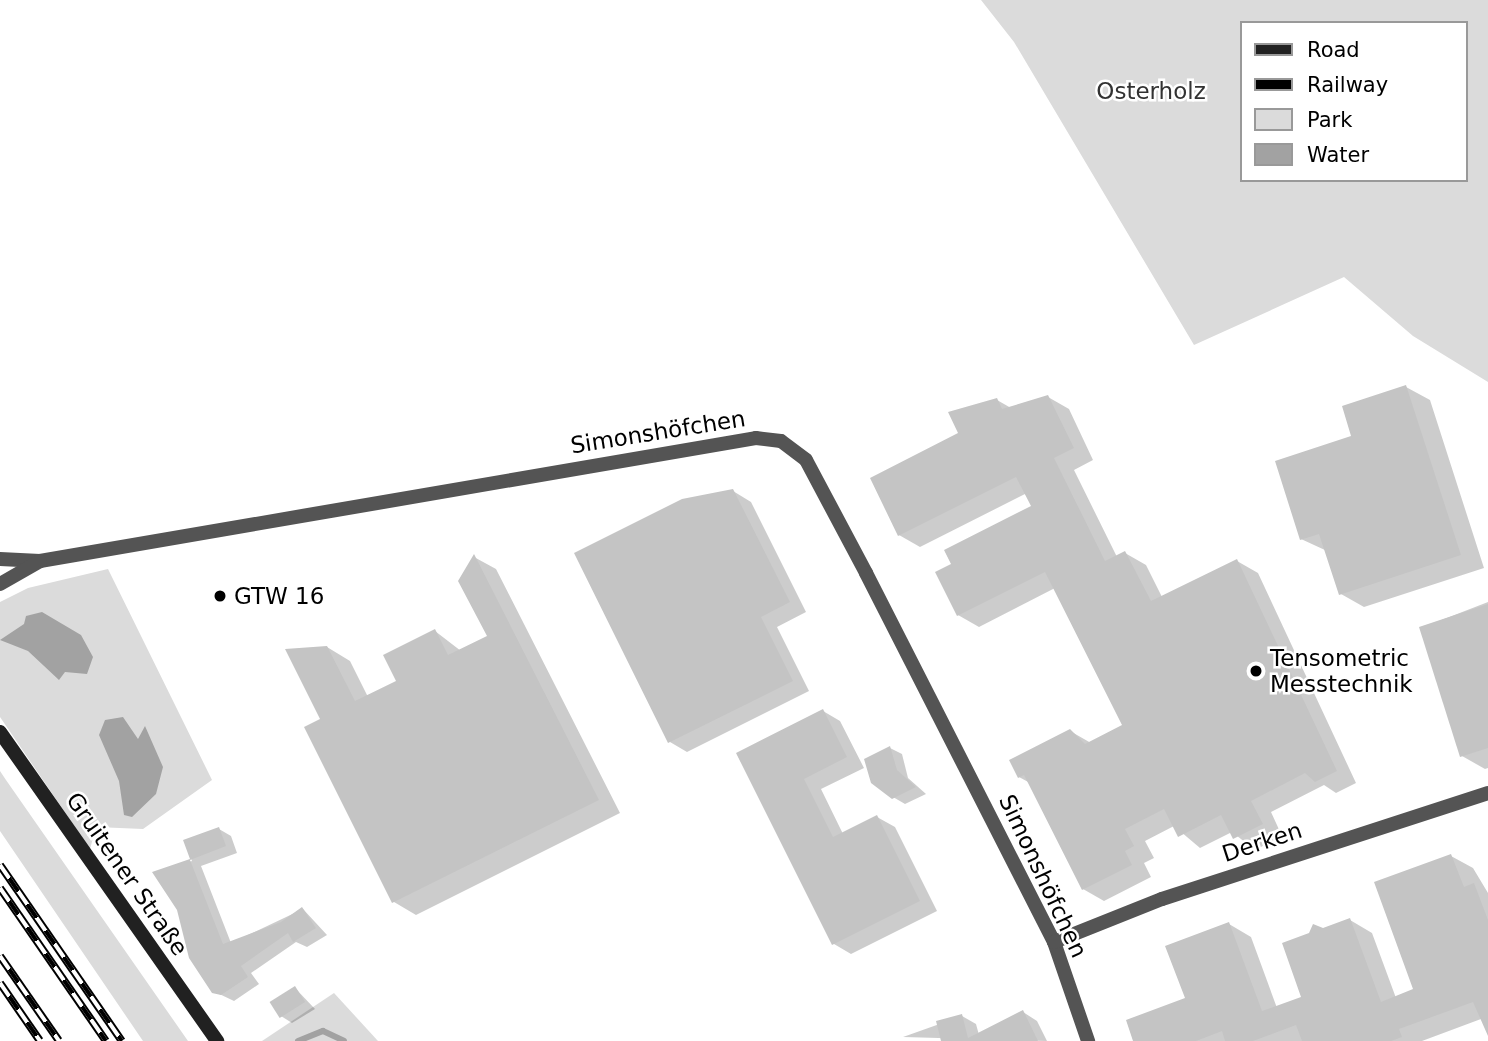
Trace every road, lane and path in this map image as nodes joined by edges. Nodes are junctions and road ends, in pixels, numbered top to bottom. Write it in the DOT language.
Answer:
graph roads {
  1 [pos="0,559"];
  2 [pos="40,561"];
  3 [pos="0,584"];
  4 [pos="0,732"];
  5 [pos="1488,793"];
  6 [pos="1054,942"];
  7 [pos="217,1041"];
  8 [pos="1088,1041"];
  1 -- 2 [label="street, Simonshöfchen"];
  2 -- 3 [label="street, Simonshöfchen"];
  2 -- 6 [label="street, Simonshöfchen"];
  4 -- 7 [label="street, Gruitener Straße"];
  5 -- 6 [label="street, Derken"];
  6 -- 8 [label="street, Simonshöfchen"];
}
